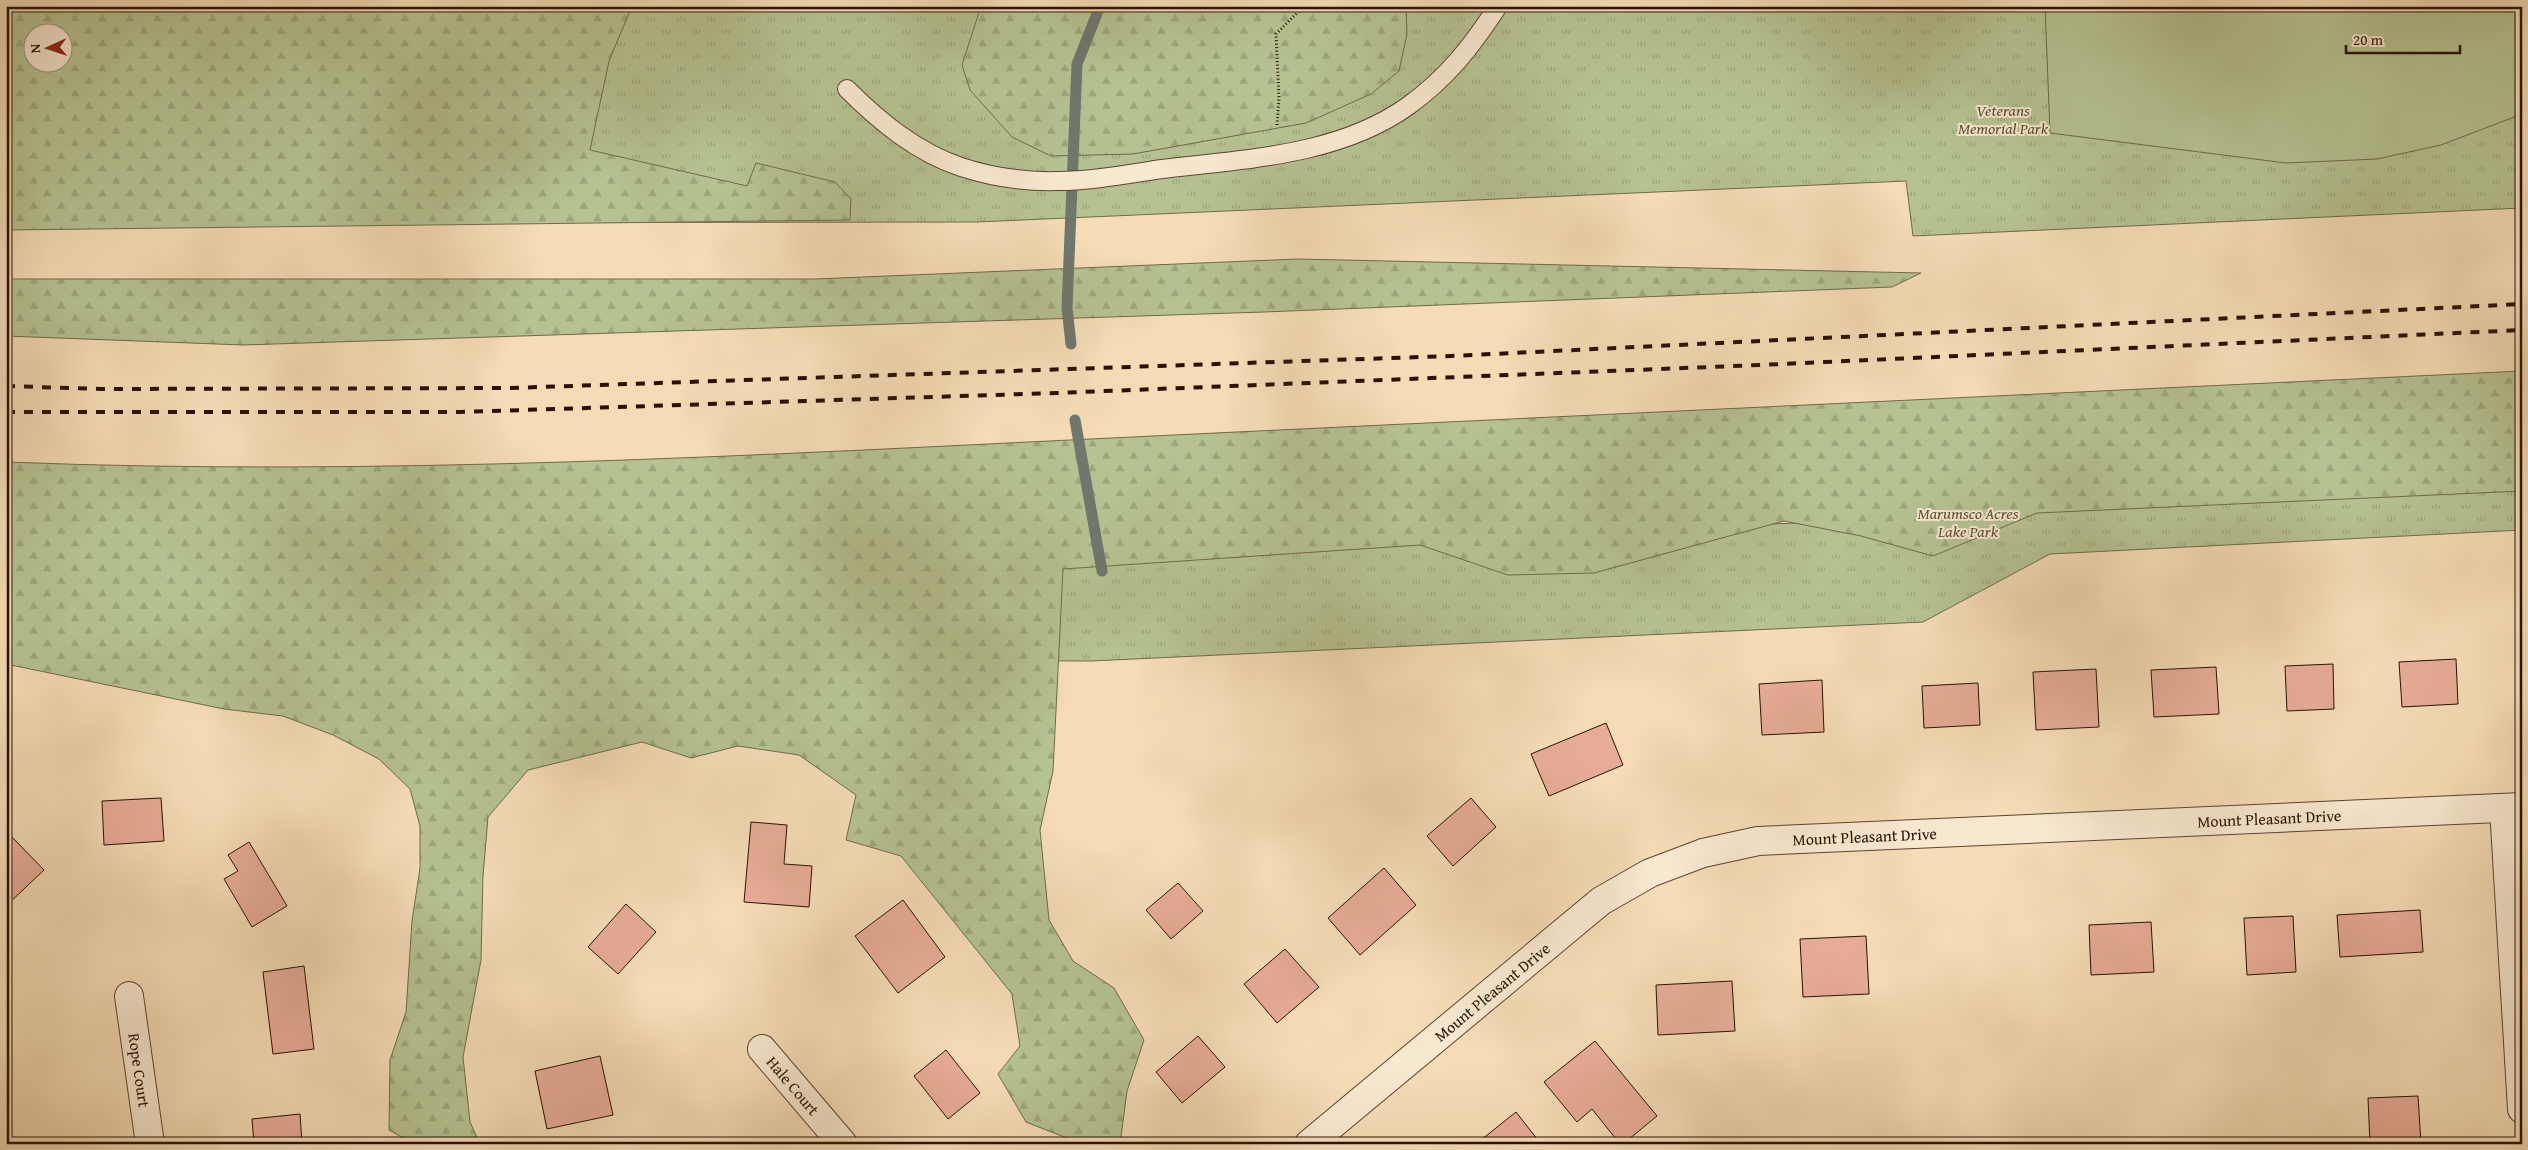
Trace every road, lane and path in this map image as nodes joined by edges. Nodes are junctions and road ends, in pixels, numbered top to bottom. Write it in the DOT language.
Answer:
graph roads {
  1 [pos="1304,6"];
  2 [pos="1498,6"];
  3 [pos="847,89"];
  4 [pos="1276,155"];
  5 [pos="2513,807"];
  6 [pos="129,996"];
  7 [pos="762,1049"];
  8 [pos="2522,1109"];
  9 [pos="150,1144"];
  10 [pos="843,1144"];
  11 [pos="1309,1144"];
  1 -- 4 [label="path"];
  2 -- 4 [label="lane"];
  3 -- 4 [label="lane"];
  5 -- 8 [label="street"];
  5 -- 11 [label="street, Mount Pleasant Drive"];
  6 -- 9 [label="street, Rope Court"];
  7 -- 10 [label="street, Hale Court"];
}
